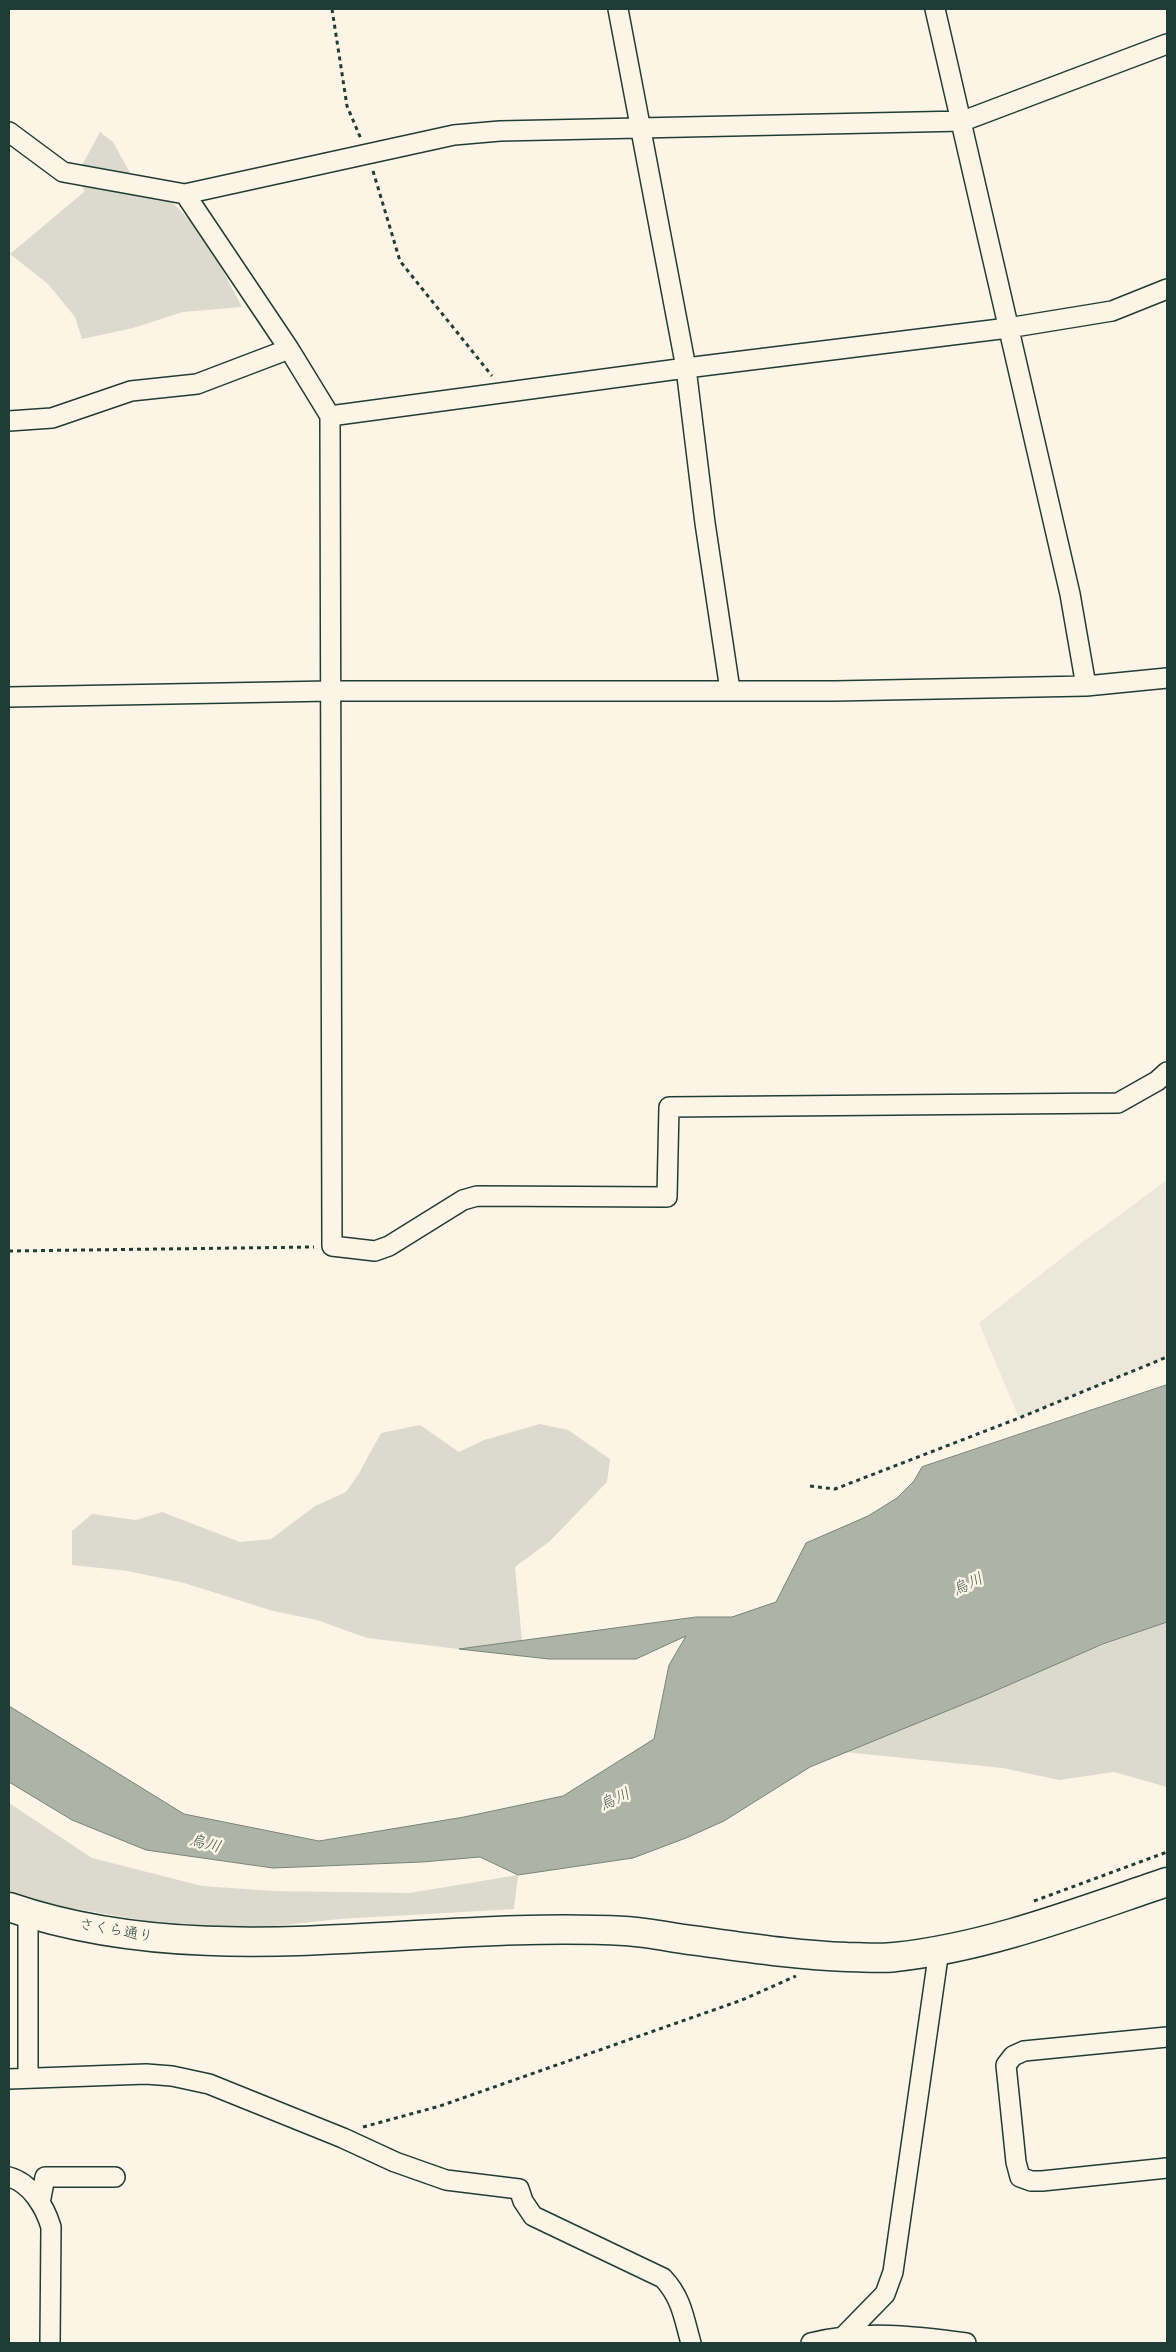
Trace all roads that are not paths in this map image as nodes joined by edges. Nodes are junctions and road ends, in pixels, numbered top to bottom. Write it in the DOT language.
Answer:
graph roads {
  1 [pos="618,9"];
  2 [pos="935,9"];
  3 [pos="1167,44"];
  4 [pos="963,121"];
  5 [pos="641,129"];
  6 [pos="9,132"];
  7 [pos="185,194"];
  8 [pos="1167,288"];
  9 [pos="1008,328"];
  10 [pos="289,349"];
  11 [pos="686,368"];
  12 [pos="330,416"];
  13 [pos="9,421"];
  14 [pos="1167,678"];
  15 [pos="1086,686"];
  16 [pos="730,690"];
  17 [pos="330,692"];
  18 [pos="9,698"];
  19 [pos="1167,1072"];
  20 [pos="1167,1882"];
  21 [pos="18,1910"];
  22 [pos="939,1950"];
  23 [pos="1167,2037"];
  24 [pos="28,2077"];
  25 [pos="9,2079"];
  26 [pos="1167,2168"];
  27 [pos="9,2177"];
  28 [pos="114,2177"];
  29 [pos="40,2203"];
  30 [pos="844,2336"];
  31 [pos="50,2343"];
  32 [pos="691,2343"];
  33 [pos="811,2343"];
  34 [pos="966,2343"];
  1 -- 5 [label="street"];
  2 -- 4 [label="street"];
  3 -- 4 [label="street"];
  4 -- 5 [label="street"];
  4 -- 9 [label="street"];
  5 -- 7 [label="street"];
  5 -- 11 [label="street"];
  6 -- 7 [label="street"];
  7 -- 10 [label="street"];
  8 -- 9 [label="street"];
  9 -- 11 [label="street"];
  9 -- 15 [label="street"];
  10 -- 12 [label="street"];
  10 -- 13 [label="street"];
  11 -- 12 [label="street"];
  11 -- 16 [label="street"];
  12 -- 17 [label="street"];
  14 -- 15 [label="street"];
  15 -- 16 [label="street"];
  16 -- 17 [label="street"];
  17 -- 18 [label="street"];
  17 -- 19 [label="street"];
  20 -- 22 [label="street, さくら通り"];
  21 -- 22 [label="street, さくら通り"];
  21 -- 24 [label="street"];
  22 -- 30 [label="street"];
  23 -- 26 [label="street"];
  24 -- 25 [label="street"];
  24 -- 32 [label="street"];
  27 -- 29 [label="street"];
  28 -- 29 [label="street"];
  29 -- 31 [label="street"];
  30 -- 33 [label="street"];
  30 -- 34 [label="street"];
}
